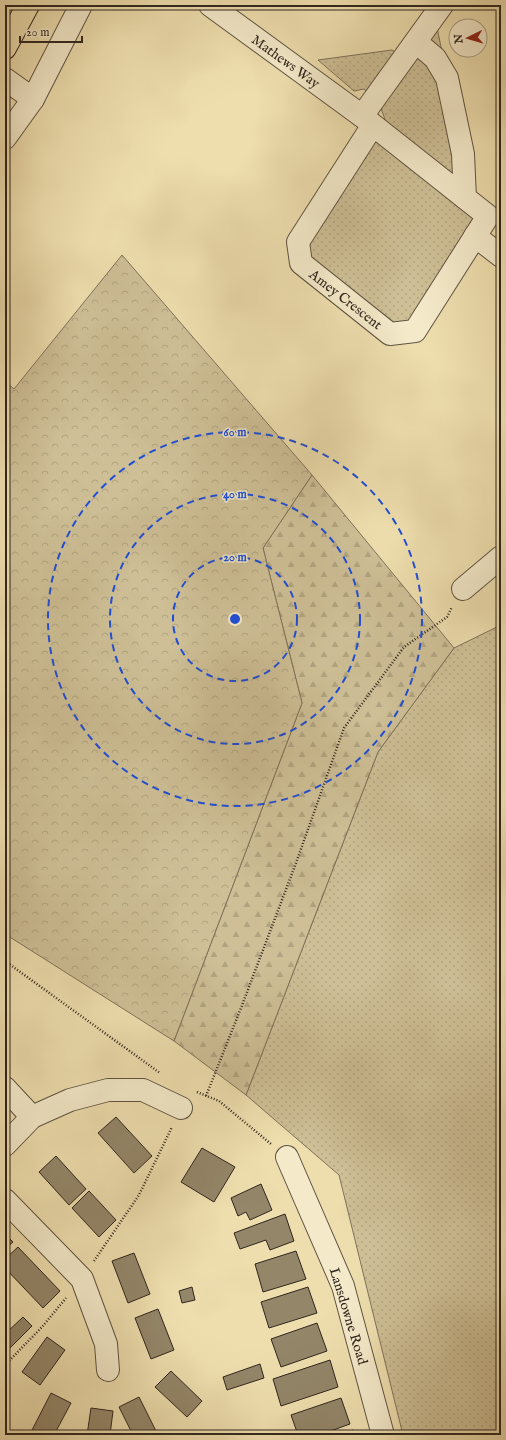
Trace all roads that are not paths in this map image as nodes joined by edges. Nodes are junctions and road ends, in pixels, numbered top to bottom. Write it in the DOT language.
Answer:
graph roads {
  1 [pos="28,5"];
  2 [pos="81,5"];
  3 [pos="210,5"];
  4 [pos="442,5"];
  5 [pos="416,42"];
  6 [pos="5,48"];
  7 [pos="5,79"];
  8 [pos="33,99"];
  9 [pos="368,121"];
  10 [pos="5,138"];
  11 [pos="465,198"];
  12 [pos="488,216"];
  13 [pos="475,236"];
  14 [pos="501,256"];
  15 [pos="501,557"];
  16 [pos="463,589"];
  17 [pos="5,1088"];
  18 [pos="181,1108"];
  19 [pos="32,1117"];
  20 [pos="5,1145"];
  21 [pos="287,1157"];
  22 [pos="5,1200"];
  23 [pos="108,1370"];
  24 [pos="383,1435"];
  1 -- 6 [label="main road"];
  2 -- 8 [label="street"];
  3 -- 9 [label="street, Mathews Way"];
  4 -- 5 [label="street"];
  5 -- 9 [label="street"];
  5 -- 11 [label="street"];
  7 -- 8 [label="street"];
  8 -- 10 [label="street"];
  9 -- 11 [label="street, Mathews Way"];
  9 -- 13 [label="street, Amey Crescent"];
  11 -- 12 [label="street, Mathews Way"];
  12 -- 13 [label="street, Amey Crescent"];
  13 -- 14 [label="street"];
  15 -- 16 [label="street"];
  17 -- 19 [label="street"];
  18 -- 19 [label="street"];
  19 -- 20 [label="street"];
  21 -- 24 [label="street, Lansdowne Road"];
  22 -- 23 [label="street"];
}
